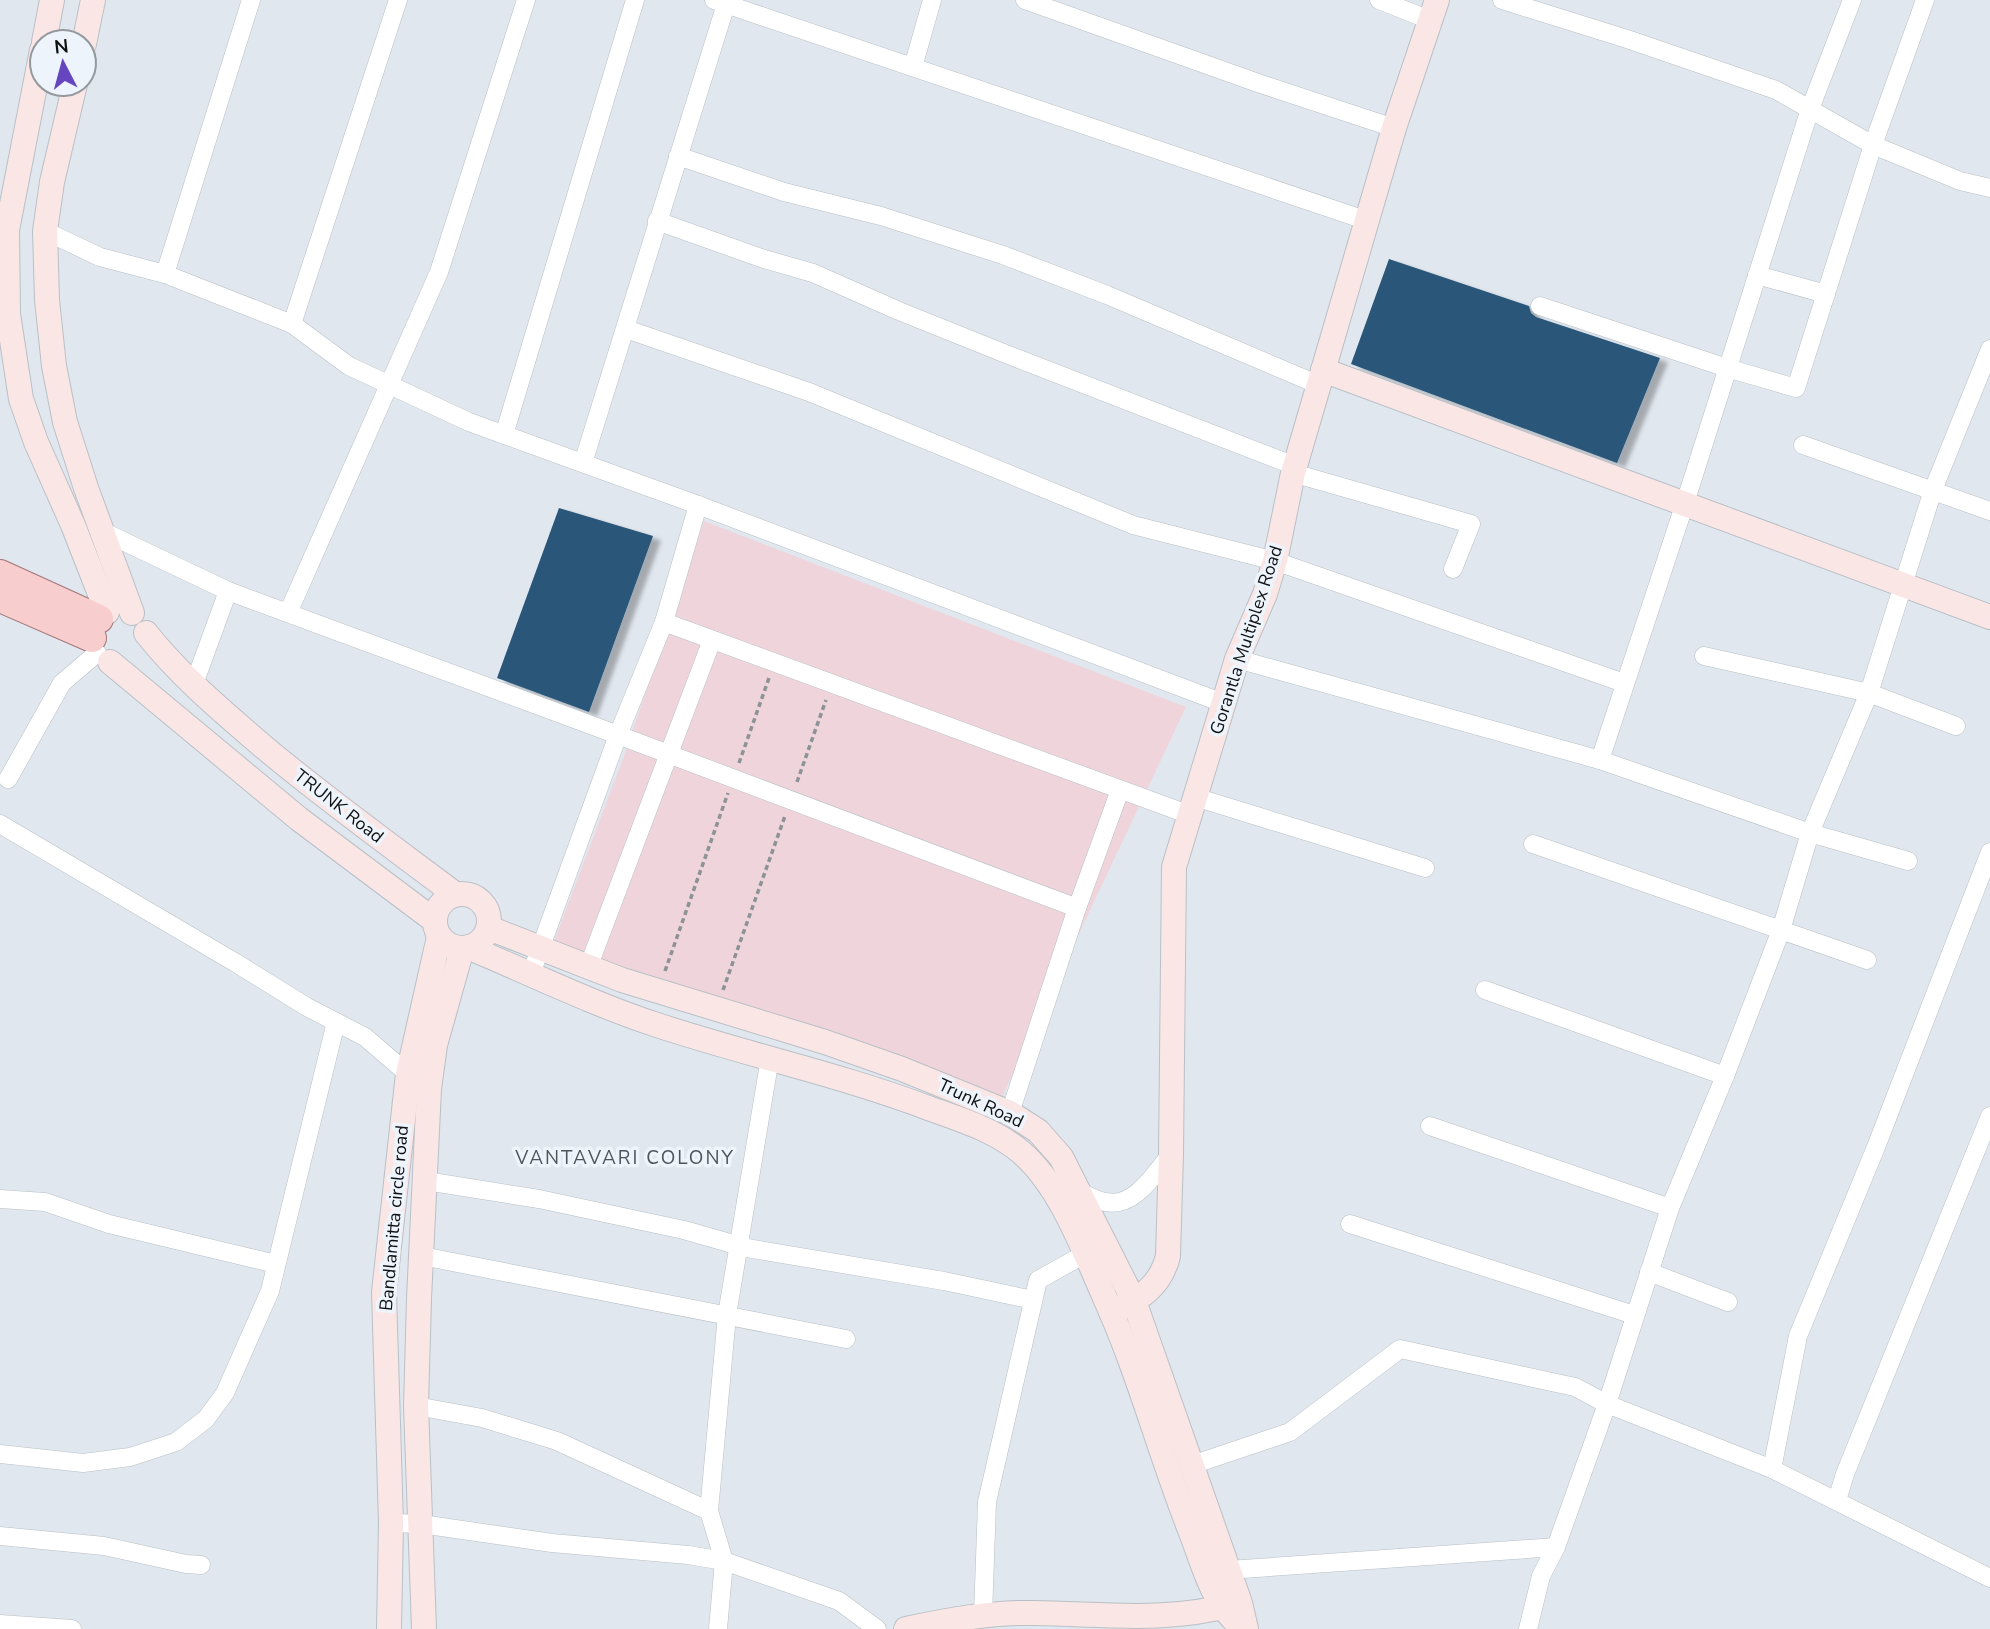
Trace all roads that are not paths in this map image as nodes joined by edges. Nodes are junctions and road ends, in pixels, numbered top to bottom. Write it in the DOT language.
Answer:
graph roads {
  1 [pos="52,0"];
  2 [pos="93,0"];
  3 [pos="251,0"];
  4 [pos="398,0"];
  5 [pos="526,0"];
  6 [pos="635,0"];
  7 [pos="932,0"];
  8 [pos="1025,0"];
  9 [pos="1379,0"];
  10 [pos="1502,0"];
  11 [pos="1852,0"];
  12 [pos="1925,0"];
  13 [pos="720,2"];
  14 [pos="766,8"];
  15 [pos="1434,10"];
  16 [pos="47,28"];
  17 [pos="87,28"];
  18 [pos="913,67"];
  19 [pos="33,98"];
  20 [pos="72,98"];
  21 [pos="1811,109"];
  22 [pos="1394,128"];
  23 [pos="1873,145"];
  24 [pos="678,156"];
  25 [pos="1990,188"];
  26 [pos="657,221"];
  27 [pos="1368,221"];
  28 [pos="45,231"];
  29 [pos="165,274"];
  30 [pos="1757,275"];
  31 [pos="1826,294"];
  32 [pos="1540,306"];
  33 [pos="292,324"];
  34 [pos="626,329"];
  35 [pos="1990,349"];
  36 [pos="1727,368"];
  37 [pos="1321,378"];
  38 [pos="389,385"];
  39 [pos="504,435"];
  40 [pos="1803,445"];
  41 [pos="583,463"];
  42 [pos="1294,470"];
  43 [pos="1933,490"];
  44 [pos="1685,503"];
  45 [pos="698,505"];
  46 [pos="1990,510"];
  47 [pos="104,532"];
  48 [pos="1275,561"];
  49 [pos="1454,569"];
  50 [pos="0,574"];
  51 [pos="1902,584"];
  52 [pos="228,591"];
  53 [pos="0,598"];
  54 [pos="288,613"];
  55 [pos="1990,617"];
  56 [pos="664,622"];
  57 [pos="106,633"];
  58 [pos="146,633"];
  59 [pos="712,640"];
  60 [pos="1704,656"];
  61 [pos="1237,659"];
  62 [pos="1624,683"];
  63 [pos="194,684"];
  64 [pos="1869,693"];
  65 [pos="1223,703"];
  66 [pos="1956,726"];
  67 [pos="618,735"];
  68 [pos="669,754"];
  69 [pos="1600,760"];
  70 [pos="3,782"];
  71 [pos="1120,790"];
  72 [pos="1192,806"];
  73 [pos="0,824"];
  74 [pos="1810,833"];
  75 [pos="1534,844"];
  76 [pos="1990,852"];
  77 [pos="1908,861"];
  78 [pos="1425,868"];
  79 [pos="455,894"];
  80 [pos="1077,908"];
  81 [pos="489,928"];
  82 [pos="437,929"];
  83 [pos="1781,930"];
  84 [pos="541,947"];
  85 [pos="466,948"];
  86 [pos="592,957"];
  87 [pos="1867,960"];
  88 [pos="531,974"];
  89 [pos="1485,990"];
  90 [pos="336,1022"];
  91 [pos="770,1058"];
  92 [pos="1725,1076"];
  93 [pos="419,1077"];
  94 [pos="1010,1113"];
  95 [pos="1990,1116"];
  96 [pos="1430,1126"];
  97 [pos="1171,1154"];
  98 [pos="426,1181"];
  99 [pos="1080,1192"];
  100 [pos="0,1199"];
  101 [pos="1670,1208"];
  102 [pos="1350,1224"];
  103 [pos="738,1246"];
  104 [pos="1085,1254"];
  105 [pos="422,1256"];
  106 [pos="276,1264"];
  107 [pos="1649,1272"];
  108 [pos="1033,1300"];
  109 [pos="1134,1301"];
  110 [pos="1728,1302"];
  111 [pos="1111,1312"];
  112 [pos="727,1315"];
  113 [pos="1634,1315"];
  114 [pos="846,1339"];
  115 [pos="1607,1404"];
  116 [pos="416,1406"];
  117 [pos="0,1454"];
  118 [pos="1192,1465"];
  119 [pos="1772,1469"];
  120 [pos="1837,1500"];
  121 [pos="709,1511"];
  122 [pos="391,1523"];
  123 [pos="421,1524"];
  124 [pos="0,1536"];
  125 [pos="1556,1547"];
  126 [pos="724,1561"];
  127 [pos="201,1565"];
  128 [pos="1228,1570"];
  129 [pos="1989,1575"];
  130 [pos="1231,1605"];
  131 [pos="983,1615"];
  132 [pos="0,1624"];
  133 [pos="72,1629"];
  134 [pos="389,1629"];
  135 [pos="424,1629"];
  136 [pos="718,1629"];
  137 [pos="877,1629"];
  138 [pos="906,1629"];
  139 [pos="1244,1629"];
  140 [pos="1528,1629"];
  1 -- 16 [label="main road"];
  2 -- 17 [label="main road"];
  3 -- 29 [label="street"];
  4 -- 33 [label="street"];
  5 -- 38 [label="street"];
  6 -- 39 [label="street"];
  7 -- 18 [label="street"];
  8 -- 22 [label="street"];
  9 -- 15 [label="street"];
  10 -- 21 [label="street"];
  11 -- 21 [label="street"];
  12 -- 23 [label="street"];
  13 -- 14 [label="street"];
  13 -- 24 [label="street"];
  14 -- 18 [label="street"];
  15 -- 22 [label="main road, Gorantla Multiplex Road"];
  18 -- 27 [label="street"];
  19 -- 57 [label="main road"];
  20 -- 28 [label="main road"];
  21 -- 23 [label="street"];
  21 -- 30 [label="street"];
  22 -- 27 [label="main road, Gorantla Multiplex Road"];
  23 -- 25 [label="street"];
  23 -- 31 [label="street"];
  24 -- 26 [label="street"];
  24 -- 37 [label="street"];
  26 -- 34 [label="street"];
  26 -- 42 [label="street"];
  27 -- 37 [label="main road, Gorantla Multiplex Road"];
  28 -- 29 [label="street"];
  28 -- 47 [label="main road"];
  29 -- 33 [label="street"];
  30 -- 31 [label="street"];
  30 -- 36 [label="street"];
  31 -- 36 [label="street"];
  32 -- 36 [label="street"];
  33 -- 38 [label="street"];
  34 -- 41 [label="street"];
  34 -- 48 [label="street"];
  35 -- 43 [label="street"];
  36 -- 44 [label="street"];
  37 -- 42 [label="main road, Gorantla Multiplex Road"];
  37 -- 44 [label="main road"];
  38 -- 39 [label="street"];
  38 -- 54 [label="street"];
  39 -- 41 [label="street"];
  40 -- 43 [label="street"];
  41 -- 45 [label="street"];
  42 -- 48 [label="main road, Gorantla Multiplex Road"];
  42 -- 49 [label="street"];
  43 -- 46 [label="street"];
  43 -- 51 [label="street"];
  44 -- 51 [label="main road"];
  44 -- 62 [label="street"];
  45 -- 56 [label="street"];
  45 -- 65 [label="street"];
  47 -- 52 [label="street"];
  47 -- 57 [label="main road"];
  48 -- 61 [label="main road, Gorantla Multiplex Road"];
  48 -- 62 [label="street"];
  50 -- 57 [label="main road"];
  51 -- 55 [label="main road"];
  51 -- 64 [label="street"];
  52 -- 54 [label="street"];
  52 -- 63 [label="street"];
  53 -- 57 [label="main road"];
  54 -- 67 [label="street"];
  56 -- 59 [label="street"];
  56 -- 67 [label="street"];
  57 -- 58 [label="main road, TRUNK Road"];
  57 -- 58 [label="main road"];
  57 -- 70 [label="street"];
  57 -- 82 [label="main road"];
  58 -- 63 [label="main road, TRUNK Road"];
  59 -- 68 [label="street"];
  59 -- 71 [label="street"];
  60 -- 64 [label="street"];
  61 -- 65 [label="main road, Gorantla Multiplex Road"];
  61 -- 69 [label="street"];
  62 -- 69 [label="street"];
  63 -- 79 [label="main road, TRUNK Road"];
  64 -- 66 [label="street"];
  64 -- 74 [label="street"];
  65 -- 72 [label="main road, Gorantla Multiplex Road"];
  67 -- 68 [label="street"];
  67 -- 84 [label="street"];
  68 -- 80 [label="street"];
  68 -- 86 [label="street"];
  69 -- 74 [label="street"];
  71 -- 72 [label="street"];
  71 -- 80 [label="street"];
  72 -- 78 [label="street"];
  72 -- 97 [label="main road, Gorantla Multiplex Road"];
  73 -- 90 [label="street"];
  74 -- 77 [label="street"];
  74 -- 83 [label="street"];
  75 -- 83 [label="street"];
  76 -- 119 [label="street"];
  79 -- 81 [label="main road"];
  79 -- 82 [label="main road"];
  80 -- 94 [label="street"];
  81 -- 84 [label="main road, Trunk Road"];
  81 -- 85 [label="main road"];
  82 -- 85 [label="main road"];
  82 -- 93 [label="main road, Bandlamitta circle road"];
  83 -- 87 [label="street"];
  83 -- 92 [label="street"];
  84 -- 88 [label="street"];
  84 -- 94 [label="main road, Trunk Road"];
  85 -- 88 [label="main road, Trunk Road"];
  85 -- 93 [label="main road"];
  88 -- 91 [label="main road, Trunk Road"];
  89 -- 92 [label="street"];
  90 -- 93 [label="street"];
  90 -- 106 [label="street"];
  91 -- 103 [label="street"];
  91 -- 104 [label="main road, Trunk Road"];
  92 -- 101 [label="street"];
  93 -- 98 [label="main road"];
  93 -- 122 [label="main road, Bandlamitta circle road"];
  94 -- 99 [label="main road, Trunk Road"];
  95 -- 120 [label="street"];
  96 -- 101 [label="street"];
  97 -- 99 [label="street"];
  97 -- 109 [label="main road, Gorantla Multiplex Road"];
  98 -- 103 [label="street"];
  98 -- 105 [label="main road"];
  99 -- 109 [label="main road, Trunk Road"];
  100 -- 106 [label="street"];
  101 -- 107 [label="street"];
  102 -- 113 [label="street"];
  103 -- 108 [label="street"];
  103 -- 112 [label="street"];
  104 -- 108 [label="street"];
  104 -- 111 [label="main road, Trunk Road"];
  105 -- 112 [label="street"];
  105 -- 116 [label="main road"];
  106 -- 117 [label="street"];
  107 -- 110 [label="street"];
  107 -- 113 [label="street"];
  108 -- 131 [label="street"];
  109 -- 111 [label="main road, Gorantla Multiplex Road"];
  109 -- 118 [label="main road, Trunk Road"];
  111 -- 130 [label="main road, Trunk Road"];
  112 -- 114 [label="street"];
  112 -- 121 [label="street"];
  113 -- 115 [label="street"];
  115 -- 118 [label="street"];
  115 -- 119 [label="street"];
  115 -- 125 [label="street"];
  116 -- 121 [label="street"];
  116 -- 123 [label="main road"];
  118 -- 128 [label="main road, Trunk Road"];
  119 -- 120 [label="street"];
  120 -- 129 [label="street"];
  121 -- 126 [label="street"];
  122 -- 123 [label="street"];
  122 -- 134 [label="main road, Bandlamitta circle road"];
  123 -- 126 [label="street"];
  123 -- 135 [label="main road"];
  124 -- 127 [label="street"];
  125 -- 128 [label="street"];
  125 -- 140 [label="street"];
  126 -- 136 [label="street"];
  126 -- 137 [label="street"];
  128 -- 130 [label="main road, Trunk Road"];
  130 -- 131 [label="main road"];
  130 -- 139 [label="main road, Trunk Road"];
  131 -- 138 [label="main road"];
  132 -- 133 [label="street"];
}
